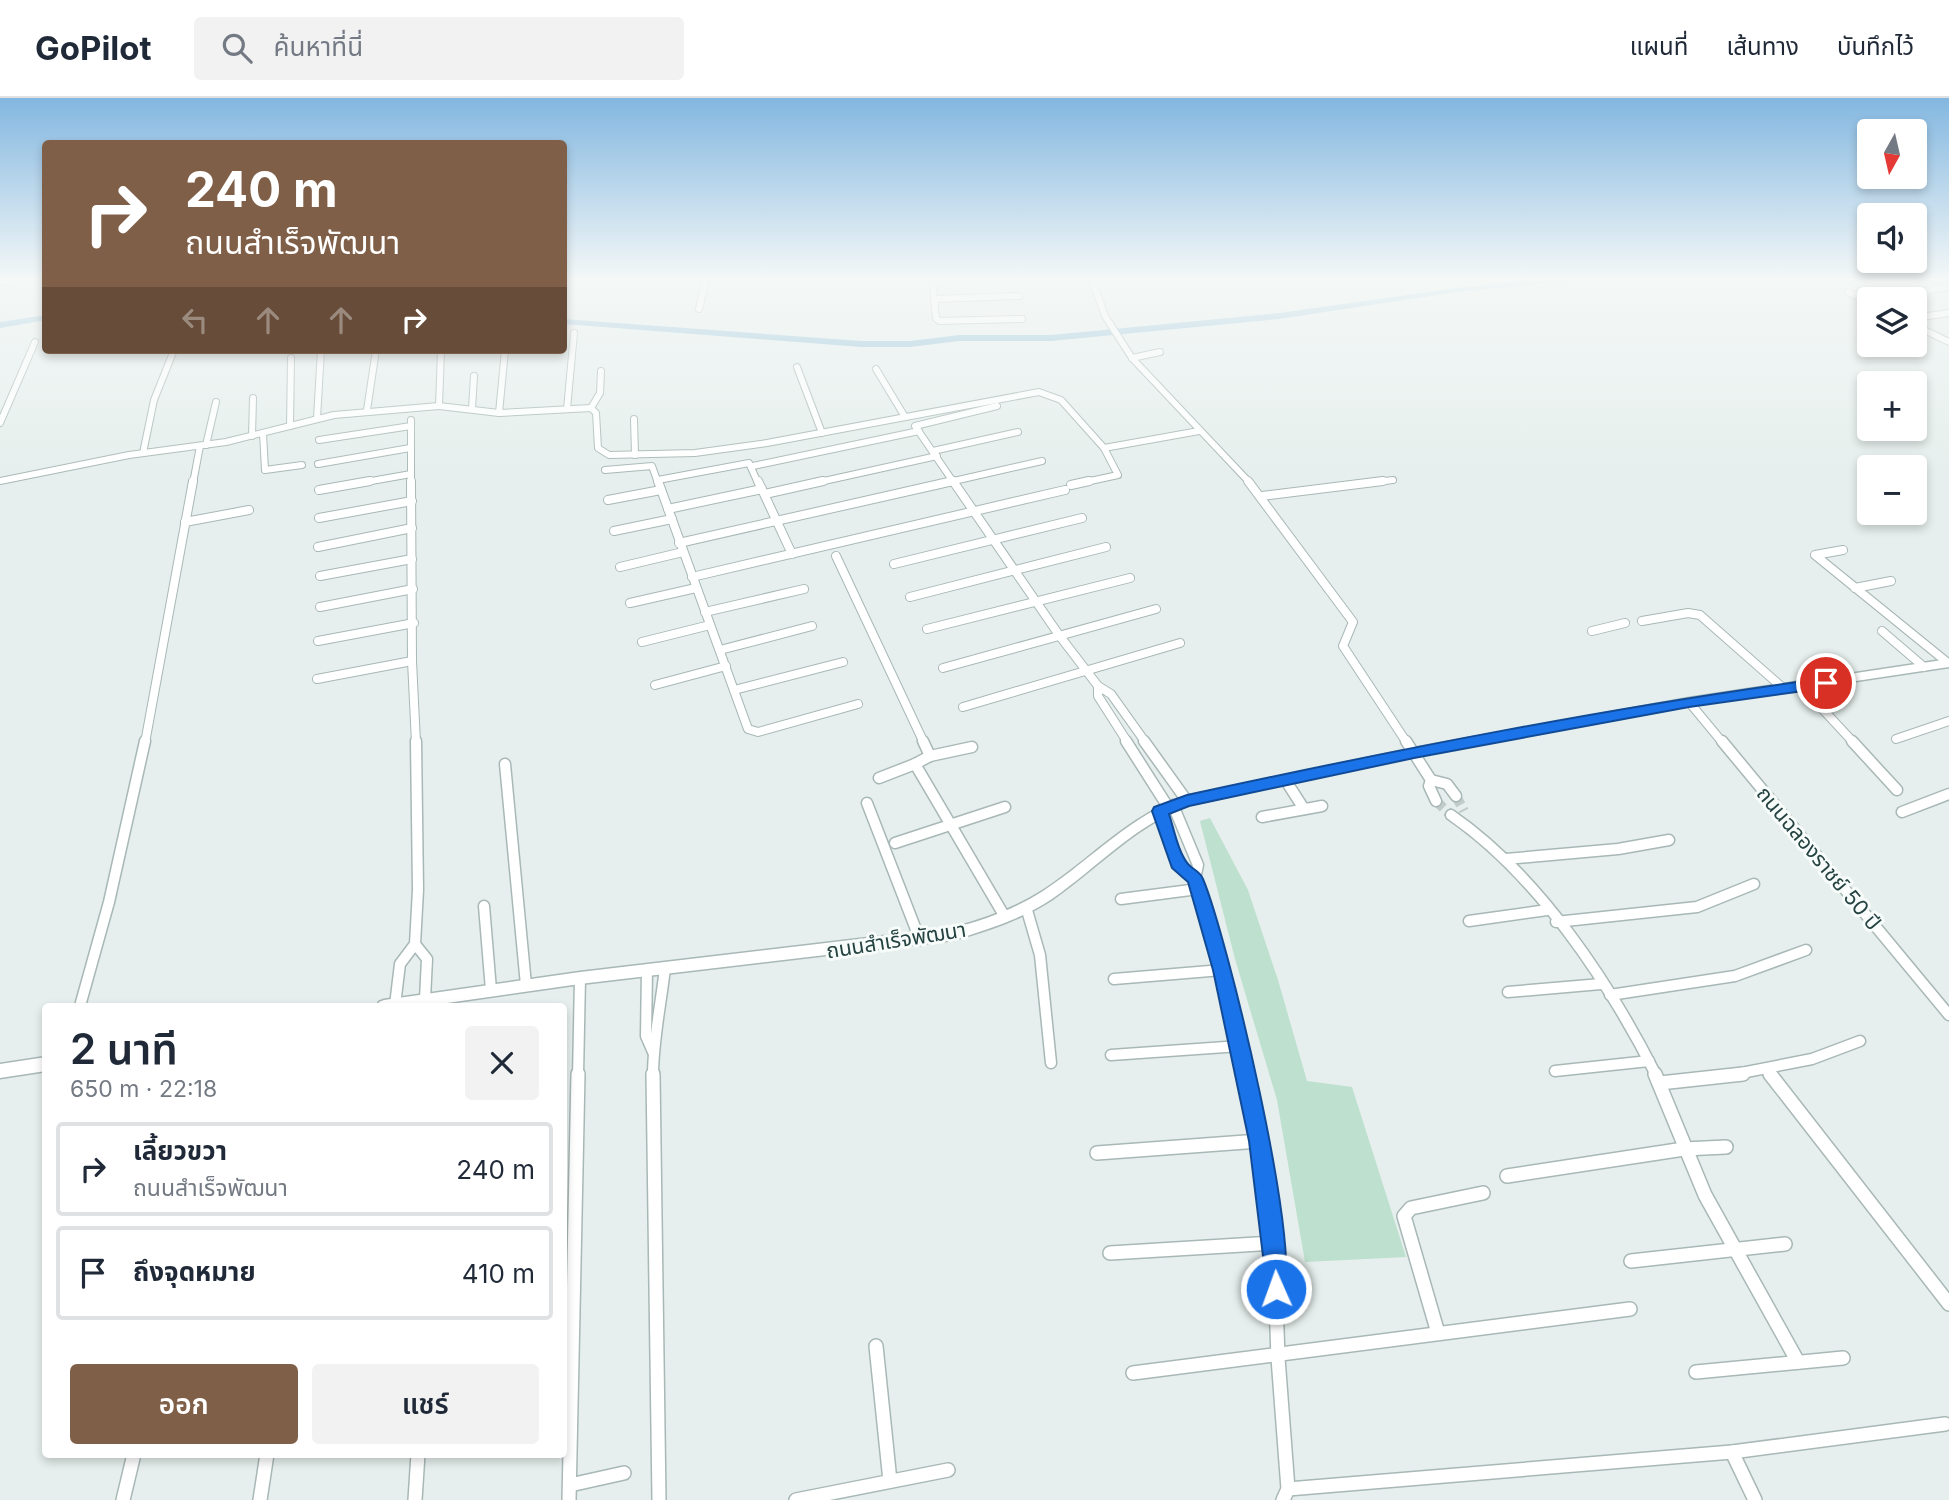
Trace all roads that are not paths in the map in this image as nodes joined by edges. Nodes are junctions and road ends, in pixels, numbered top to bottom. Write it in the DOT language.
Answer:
graph roads {
  1 [pos="34,344"];
  2 [pos="573,344"];
  3 [pos="1123,344"];
  4 [pos="1160,352"];
  5 [pos="172,354"];
  6 [pos="321,354"];
  7 [pos="375,354"];
  8 [pos="441,354"];
  9 [pos="505,354"];
  10 [pos="291,358"];
  11 [pos="1132,358"];
  12 [pos="797,367"];
  13 [pos="876,369"];
  14 [pos="601,371"];
  15 [pos="474,376"];
  16 [pos="253,398"];
  17 [pos="216,402"];
  18 [pos="439,406"];
  19 [pos="997,406"];
  20 [pos="567,408"];
  21 [pos="591,408"];
  22 [pos="367,410"];
  23 [pos="472,410"];
  24 [pos="499,413"];
  25 [pos="2,414"];
  26 [pos="905,417"];
  27 [pos="317,418"];
  28 [pos="634,419"];
  29 [pos="0,423"];
  30 [pos="290,426"];
  31 [pos="919,431"];
  32 [pos="1199,431"];
  33 [pos="1018,432"];
  34 [pos="263,433"];
  35 [pos="822,433"];
  36 [pos="252,436"];
  37 [pos="319,440"];
  38 [pos="203,445"];
  39 [pos="410,448"];
  40 [pos="1104,448"];
  41 [pos="143,453"];
  42 [pos="935,454"];
  43 [pos="635,455"];
  44 [pos="1042,461"];
  45 [pos="318,464"];
  46 [pos="302,466"];
  47 [pos="753,466"];
  48 [pos="605,470"];
  49 [pos="411,474"];
  50 [pos="658,480"];
  51 [pos="1393,480"];
  52 [pos="0,481"];
  53 [pos="952,481"];
  54 [pos="319,490"];
  55 [pos="661,490"];
  56 [pos="763,491"];
  57 [pos="1262,496"];
  58 [pos="608,500"];
  59 [pos="412,501"];
  60 [pos="668,509"];
  61 [pos="249,510"];
  62 [pos="974,512"];
  63 [pos="319,518"];
  64 [pos="1082,518"];
  65 [pos="672,519"];
  66 [pos="778,521"];
  67 [pos="185,522"];
  68 [pos="412,528"];
  69 [pos="614,531"];
  70 [pos="993,540"];
  71 [pos="680,542"];
  72 [pos="318,547"];
  73 [pos="1106,547"];
  74 [pos="1843,550"];
  75 [pos="684,552"];
  76 [pos="792,554"];
  77 [pos="836,556"];
  78 [pos="412,559"];
  79 [pos="894,564"];
  80 [pos="620,567"];
  81 [pos="1014,570"];
  82 [pos="320,576"];
  83 [pos="692,577"];
  84 [pos="1130,578"];
  85 [pos="1891,581"];
  86 [pos="1855,587"];
  87 [pos="696,588"];
  88 [pos="414,589"];
  89 [pos="804,589"];
  90 [pos="910,597"];
  91 [pos="1035,601"];
  92 [pos="630,603"];
  93 [pos="320,607"];
  94 [pos="1156,609"];
  95 [pos="705,612"];
  96 [pos="1642,621"];
  97 [pos="414,623"];
  98 [pos="1625,623"];
  99 [pos="710,625"];
  100 [pos="812,626"];
  101 [pos="926,629"];
  102 [pos="1592,631"];
  103 [pos="1882,631"];
  104 [pos="1059,635"];
  105 [pos="318,641"];
  106 [pos="642,642"];
  107 [pos="1180,643"];
  108 [pos="720,650"];
  109 [pos="412,661"];
  110 [pos="843,662"];
  111 [pos="1949,663"];
  112 [pos="726,666"];
  113 [pos="1924,667"];
  114 [pos="943,668"];
  115 [pos="1084,670"];
  116 [pos="317,678"];
  117 [pos="655,685"];
  118 [pos="1098,686"];
  119 [pos="1802,687"];
  120 [pos="1783,688"];
  121 [pos="734,690"];
  122 [pos="1689,702"];
  123 [pos="858,704"];
  124 [pos="963,707"];
  125 [pos="1949,721"];
  126 [pos="1135,728"];
  127 [pos="1121,731"];
  128 [pos="1896,739"];
  129 [pos="972,747"];
  130 [pos="930,756"];
  131 [pos="1416,756"];
  132 [pos="505,764"];
  133 [pos="915,764"];
  134 [pos="1429,777"];
  135 [pos="879,778"];
  136 [pos="1292,790"];
  137 [pos="1897,790"];
  138 [pos="1949,794"];
  139 [pos="1456,796"];
  140 [pos="1187,801"];
  141 [pos="1436,801"];
  142 [pos="867,803"];
  143 [pos="1322,806"];
  144 [pos="1004,807"];
  145 [pos="1167,808"];
  146 [pos="1304,809"];
  147 [pos="1902,812"];
  148 [pos="1451,815"];
  149 [pos="1262,817"];
  150 [pos="950,826"];
  151 [pos="1669,840"];
  152 [pos="895,843"];
  153 [pos="1506,859"];
  154 [pos="1197,884"];
  155 [pos="1754,884"];
  156 [pos="1121,899"];
  157 [pos="484,906"];
  158 [pos="1026,907"];
  159 [pos="1547,910"];
  160 [pos="1005,917"];
  161 [pos="1469,921"];
  162 [pos="1556,922"];
  163 [pos="920,940"];
  164 [pos="415,944"];
  165 [pos="1806,950"];
  166 [pos="665,968"];
  167 [pos="648,970"];
  168 [pos="1222,970"];
  169 [pos="580,978"];
  170 [pos="1114,979"];
  171 [pos="1601,984"];
  172 [pos="526,985"];
  173 [pos="491,990"];
  174 [pos="1508,992"];
  175 [pos="1610,995"];
  176 [pos="425,999"];
  177 [pos="457,1000"];
  178 [pos="81,1003"];
  179 [pos="390,1003"];
  180 [pos="401,1003"];
  181 [pos="1949,1016"];
  182 [pos="1860,1041"];
  183 [pos="1240,1046"];
  184 [pos="653,1052"];
  185 [pos="1111,1055"];
  186 [pos="1648,1061"];
  187 [pos="1051,1063"];
  188 [pos="42,1065"];
  189 [pos="0,1071"];
  190 [pos="1555,1071"];
  191 [pos="1768,1071"];
  192 [pos="1660,1083"];
  193 [pos="1259,1141"];
  194 [pos="1726,1147"];
  195 [pos="1684,1149"];
  196 [pos="1097,1153"];
  197 [pos="1507,1176"];
  198 [pos="1483,1193"];
  199 [pos="1274,1243"];
  200 [pos="1785,1244"];
  201 [pos="1736,1249"];
  202 [pos="1110,1253"];
  203 [pos="1631,1261"];
  204 [pos="1949,1304"];
  205 [pos="1630,1309"];
  206 [pos="1438,1333"];
  207 [pos="876,1346"];
  208 [pos="1843,1358"];
  209 [pos="1278,1359"];
  210 [pos="1798,1362"];
  211 [pos="1696,1372"];
  212 [pos="1133,1373"];
  213 [pos="1945,1424"];
  214 [pos="1732,1452"];
  215 [pos="133,1458"];
  216 [pos="266,1458"];
  217 [pos="418,1458"];
  218 [pos="948,1470"];
  219 [pos="624,1473"];
  220 [pos="890,1481"];
  221 [pos="570,1493"];
  222 [pos="1285,1495"];
  223 [pos="123,1500"];
  224 [pos="260,1500"];
  225 [pos="415,1500"];
  226 [pos="659,1500"];
  227 [pos="796,1500"];
  228 [pos="1755,1500"];
  1 -- 25 [label="street"];
  2 -- 20 [label="street"];
  3 -- 11 [label="street"];
  4 -- 11 [label="street"];
  5 -- 41 [label="street"];
  6 -- 27 [label="street"];
  7 -- 22 [label="street"];
  8 -- 18 [label="street"];
  9 -- 24 [label="street"];
  10 -- 30 [label="street"];
  11 -- 32 [label="street"];
  12 -- 35 [label="street"];
  13 -- 26 [label="street"];
  14 -- 21 [label="street"];
  15 -- 23 [label="street"];
  16 -- 36 [label="street"];
  17 -- 38 [label="street"];
  18 -- 22 [label="street"];
  18 -- 23 [label="street"];
  19 -- 31 [label="street"];
  20 -- 21 [label="street"];
  20 -- 24 [label="street"];
  21 -- 43 [label="street"];
  22 -- 27 [label="street"];
  23 -- 24 [label="street"];
  25 -- 29 [label="street"];
  26 -- 35 [label="street"];
  26 -- 40 [label="street"];
  27 -- 30 [label="street"];
  28 -- 43 [label="street"];
  30 -- 34 [label="street"];
  31 -- 42 [label="street"];
  31 -- 47 [label="street"];
  32 -- 40 [label="street"];
  32 -- 57 [label="street"];
  33 -- 42 [label="street"];
  34 -- 36 [label="street"];
  34 -- 46 [label="street"];
  35 -- 43 [label="street"];
  36 -- 38 [label="street"];
  37 -- 39 [label="street"];
  38 -- 41 [label="street"];
  38 -- 67 [label="street"];
  39 -- 45 [label="street"];
  39 -- 49 [label="street"];
  40 -- 62 [label="street"];
  41 -- 52 [label="street"];
  42 -- 53 [label="street"];
  42 -- 56 [label="street"];
  44 -- 53 [label="street"];
  47 -- 50 [label="street"];
  47 -- 56 [label="street"];
  48 -- 50 [label="street"];
  49 -- 54 [label="street"];
  49 -- 59 [label="street"];
  50 -- 55 [label="street"];
  51 -- 57 [label="street"];
  53 -- 62 [label="street"];
  53 -- 66 [label="street"];
  55 -- 58 [label="street"];
  55 -- 60 [label="street"];
  56 -- 60 [label="street"];
  56 -- 66 [label="street"];
  57 -- 131 [label="street"];
  59 -- 63 [label="street"];
  59 -- 68 [label="street"];
  60 -- 65 [label="street"];
  61 -- 67 [label="street"];
  62 -- 70 [label="street"];
  62 -- 76 [label="street"];
  64 -- 70 [label="street"];
  65 -- 69 [label="street"];
  65 -- 71 [label="street"];
  66 -- 71 [label="street"];
  66 -- 76 [label="street"];
  67 -- 178 [label="street"];
  68 -- 72 [label="street"];
  68 -- 78 [label="street"];
  70 -- 79 [label="street"];
  70 -- 81 [label="street"];
  71 -- 75 [label="street"];
  73 -- 81 [label="street"];
  74 -- 86 [label="street"];
  75 -- 80 [label="street"];
  75 -- 83 [label="street"];
  76 -- 83 [label="street"];
  77 -- 130 [label="street"];
  78 -- 82 [label="street"];
  78 -- 88 [label="street"];
  81 -- 90 [label="street"];
  81 -- 91 [label="street"];
  83 -- 87 [label="street"];
  84 -- 91 [label="street"];
  85 -- 86 [label="street"];
  86 -- 111 [label="street"];
  87 -- 92 [label="street"];
  87 -- 95 [label="street"];
  88 -- 93 [label="street"];
  88 -- 97 [label="street"];
  89 -- 95 [label="street"];
  91 -- 101 [label="street"];
  91 -- 104 [label="street"];
  94 -- 104 [label="street"];
  95 -- 99 [label="street"];
  96 -- 120 [label="street"];
  97 -- 105 [label="street"];
  97 -- 109 [label="street"];
  98 -- 102 [label="street"];
  99 -- 106 [label="street"];
  99 -- 108 [label="street"];
  100 -- 108 [label="street"];
  103 -- 113 [label="street"];
  104 -- 114 [label="street"];
  104 -- 115 [label="street"];
  107 -- 115 [label="street"];
  108 -- 112 [label="street"];
  109 -- 116 [label="street"];
  109 -- 164 [label="street"];
  110 -- 121 [label="street"];
  111 -- 113 [label="street, ถนนสำเร็จพัฒนา"];
  112 -- 117 [label="street"];
  112 -- 121 [label="street"];
  113 -- 119 [label="street, ถนนสำเร็จพัฒนา"];
  115 -- 118 [label="street"];
  115 -- 124 [label="street"];
  118 -- 126 [label="street"];
  118 -- 127 [label="street"];
  119 -- 120 [label="street, ถนนสำเร็จพัฒนา"];
  119 -- 137 [label="street"];
  120 -- 122 [label="street, ถนนสำเร็จพัฒนา"];
  121 -- 123 [label="street"];
  122 -- 131 [label="street, ถนนสำเร็จพัฒนา"];
  122 -- 181 [label="street, ถนนฉลองราชย์ 50 ปี"];
  125 -- 128 [label="street"];
  126 -- 127 [label="street"];
  126 -- 140 [label="street"];
  127 -- 145 [label="street"];
  129 -- 130 [label="street"];
  130 -- 133 [label="street"];
  131 -- 134 [label="street"];
  131 -- 136 [label="street, ถนนสำเร็จพัฒนา"];
  132 -- 172 [label="street"];
  133 -- 135 [label="street"];
  133 -- 150 [label="street"];
  134 -- 139 [label="street"];
  134 -- 141 [label="street"];
  136 -- 140 [label="street, ถนนสำเร็จพัฒนา"];
  136 -- 146 [label="street"];
  138 -- 147 [label="street"];
  140 -- 145 [label="street, ถนนสำเร็จพัฒนา"];
  142 -- 163 [label="street"];
  143 -- 146 [label="street"];
  144 -- 150 [label="street"];
  145 -- 154 [label="street"];
  145 -- 154 [label="street"];
  145 -- 158 [label="street, ถนนสำเร็จพัฒนา"];
  146 -- 149 [label="street"];
  148 -- 153 [label="street"];
  150 -- 152 [label="street"];
  150 -- 160 [label="street"];
  151 -- 153 [label="street"];
  153 -- 159 [label="street"];
  154 -- 156 [label="street"];
  154 -- 168 [label="street"];
  155 -- 162 [label="street"];
  157 -- 173 [label="street"];
  158 -- 160 [label="street, ถนนสำเร็จพัฒนา"];
  158 -- 187 [label="street"];
  159 -- 161 [label="street"];
  159 -- 162 [label="street"];
  160 -- 163 [label="street, ถนนสำเร็จพัฒนา"];
  162 -- 171 [label="street"];
  163 -- 166 [label="street, ถนนสำเร็จพัฒนา"];
  164 -- 176 [label="street"];
  164 -- 179 [label="street"];
  165 -- 175 [label="street"];
  166 -- 167 [label="street, ถนนสำเร็จพัฒนา"];
  166 -- 184 [label="street"];
  167 -- 169 [label="street, ถนนสำเร็จพัฒนา"];
  167 -- 184 [label="street"];
  168 -- 170 [label="street"];
  168 -- 183 [label="street"];
  169 -- 172 [label="street, ถนนสำเร็จพัฒนา"];
  169 -- 221 [label="street"];
  171 -- 174 [label="street"];
  171 -- 175 [label="street"];
  172 -- 173 [label="street, ถนนสำเร็จพัฒนา"];
  173 -- 177 [label="street, ถนนสำเร็จพัฒนา"];
  175 -- 186 [label="street"];
  176 -- 177 [label="street, ถนนสำเร็จพัฒนา"];
  176 -- 180 [label="street, ถนนสำเร็จพัฒนา"];
  182 -- 191 [label="street"];
  183 -- 185 [label="street"];
  183 -- 193 [label="street"];
  184 -- 226 [label="street"];
  186 -- 190 [label="street"];
  186 -- 192 [label="street"];
  188 -- 189 [label="street"];
  191 -- 192 [label="street"];
  191 -- 204 [label="street"];
  192 -- 195 [label="street"];
  193 -- 196 [label="street"];
  193 -- 199 [label="street"];
  194 -- 195 [label="street"];
  195 -- 197 [label="street"];
  195 -- 201 [label="street"];
  198 -- 206 [label="street"];
  199 -- 202 [label="street"];
  199 -- 209 [label="street"];
  200 -- 201 [label="street"];
  201 -- 203 [label="street"];
  201 -- 210 [label="street"];
  205 -- 206 [label="street"];
  206 -- 209 [label="street"];
  207 -- 220 [label="street"];
  208 -- 210 [label="street"];
  209 -- 212 [label="street"];
  209 -- 222 [label="street"];
  210 -- 211 [label="street"];
  213 -- 214 [label="street"];
  214 -- 222 [label="street"];
  214 -- 228 [label="street"];
  215 -- 223 [label="street"];
  216 -- 224 [label="street"];
  217 -- 225 [label="street"];
  218 -- 220 [label="street"];
  219 -- 221 [label="street"];
  220 -- 227 [label="street"];
}
